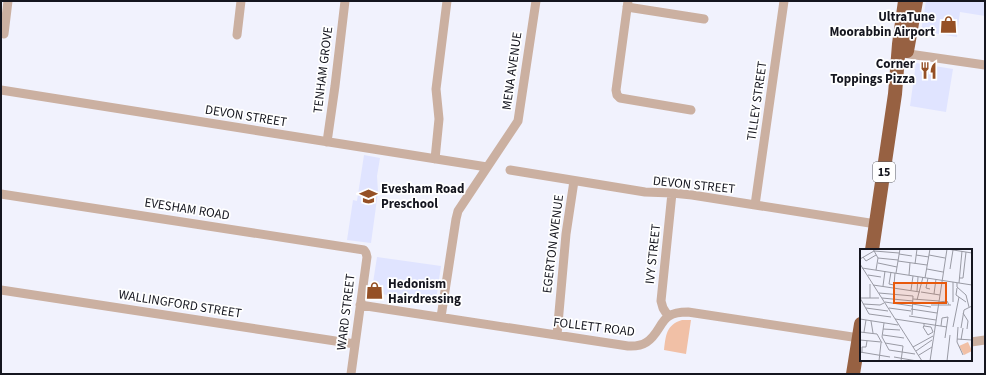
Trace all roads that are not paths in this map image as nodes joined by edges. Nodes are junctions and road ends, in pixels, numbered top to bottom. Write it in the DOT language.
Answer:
graph roads {
  1 [pos="8,1"];
  2 [pos="241,1"];
  3 [pos="345,1"];
  4 [pos="447,1"];
  5 [pos="536,1"];
  6 [pos="784,1"];
  7 [pos="905,1"];
  8 [pos="916,1"];
  9 [pos="628,4"];
  10 [pos="704,19"];
  11 [pos="4,34"];
  12 [pos="237,35"];
  13 [pos="903,53"];
  14 [pos="985,65"];
  15 [pos="1,90"];
  16 [pos="692,110"];
  17 [pos="327,142"];
  18 [pos="435,159"];
  19 [pos="487,167"];
  20 [pos="510,170"];
  21 [pos="574,181"];
  22 [pos="672,193"];
  23 [pos="1,194"];
  24 [pos="755,205"];
  25 [pos="876,224"];
  26 [pos="872,249"];
  27 [pos="367,254"];
  28 [pos="1,290"];
  29 [pos="360,305"];
  30 [pos="668,316"];
  31 [pos="441,317"];
  32 [pos="860,331"];
  33 [pos="557,335"];
  34 [pos="859,338"];
  35 [pos="985,340"];
  36 [pos="972,342"];
  37 [pos="356,344"];
  38 [pos="859,360"];
  39 [pos="351,374"];
  40 [pos="853,374"];
  1 -- 11 [label="street"];
  2 -- 12 [label="street"];
  3 -- 17 [label="street, TENHAM GROVE"];
  4 -- 18 [label="street"];
  5 -- 19 [label="street, MENA AVENUE"];
  6 -- 24 [label="street, TILLEY STREET"];
  7 -- 13 [label="highway, 15"];
  8 -- 13 [label="highway, 15"];
  9 -- 10 [label="street"];
  9 -- 16 [label="street"];
  13 -- 14 [label="street"];
  13 -- 25 [label="highway, 15"];
  15 -- 17 [label="street, DEVON STREET"];
  17 -- 18 [label="street, DEVON STREET"];
  18 -- 19 [label="street, DEVON STREET"];
  19 -- 31 [label="street, MENA AVENUE"];
  20 -- 21 [label="street, DEVON STREET"];
  21 -- 22 [label="street, DEVON STREET"];
  21 -- 33 [label="street, EGERTON AVENUE"];
  22 -- 24 [label="street, DEVON STREET"];
  22 -- 30 [label="street, IVY STREET"];
  23 -- 27 [label="street, EVESHAM ROAD"];
  24 -- 25 [label="street, DEVON STREET"];
  25 -- 26 [label="highway, 15"];
  27 -- 29 [label="street, WARD STREET"];
  28 -- 37 [label="street, WALLINGFORD STREET"];
  29 -- 31 [label="street, FOLLETT ROAD"];
  29 -- 37 [label="street, WARD STREET"];
  30 -- 33 [label="street, FOLLETT ROAD"];
  30 -- 34 [label="street"];
  31 -- 33 [label="street, FOLLETT ROAD"];
  32 -- 34 [label="highway"];
  34 -- 38 [label="highway"];
  35 -- 36 [label="street"];
  37 -- 39 [label="street, WARD STREET"];
  38 -- 40 [label="highway"];
}
